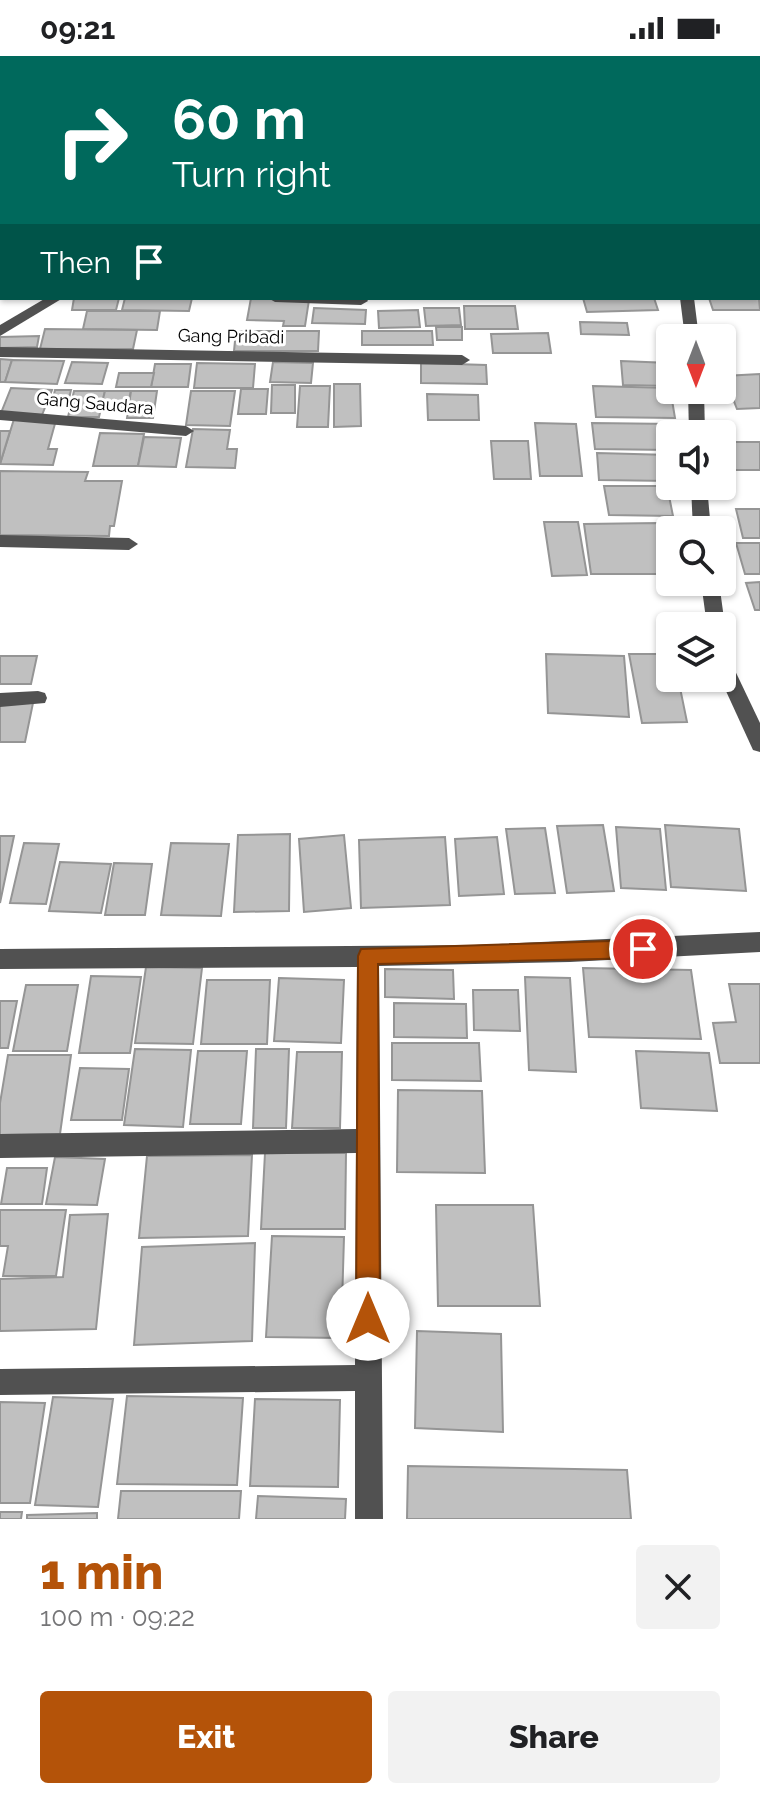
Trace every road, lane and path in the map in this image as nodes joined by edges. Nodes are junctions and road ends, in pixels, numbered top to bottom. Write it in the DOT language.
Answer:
graph roads {
  1 [pos="53,300"];
  2 [pos="332,300"];
  3 [pos="687,300"];
  4 [pos="361,301"];
  5 [pos="690,324"];
  6 [pos="0,331"];
  7 [pos="0,352"];
  8 [pos="462,360"];
  9 [pos="0,415"];
  10 [pos="186,431"];
  11 [pos="0,541"];
  12 [pos="129,544"];
  13 [pos="736,692"];
  14 [pos="38,698"];
  15 [pos="0,700"];
  16 [pos="760,744"];
  17 [pos="760,942"];
  18 [pos="368,956"];
  19 [pos="0,959"];
  20 [pos="368,1141"];
  21 [pos="0,1146"];
  22 [pos="368,1378"];
  23 [pos="0,1382"];
  24 [pos="369,1519"];
  1 -- 6 [label="street"];
  2 -- 4 [label="street"];
  3 -- 5 [label="street"];
  7 -- 8 [label="street, Gang Pribadi"];
  9 -- 10 [label="street, Gang Saudara"];
  11 -- 12 [label="street"];
  13 -- 16 [label="street"];
  14 -- 15 [label="street"];
  17 -- 18 [label="street"];
  18 -- 19 [label="street"];
  18 -- 20 [label="street"];
  20 -- 21 [label="street"];
  20 -- 22 [label="street"];
  22 -- 23 [label="street"];
  22 -- 24 [label="street"];
}
